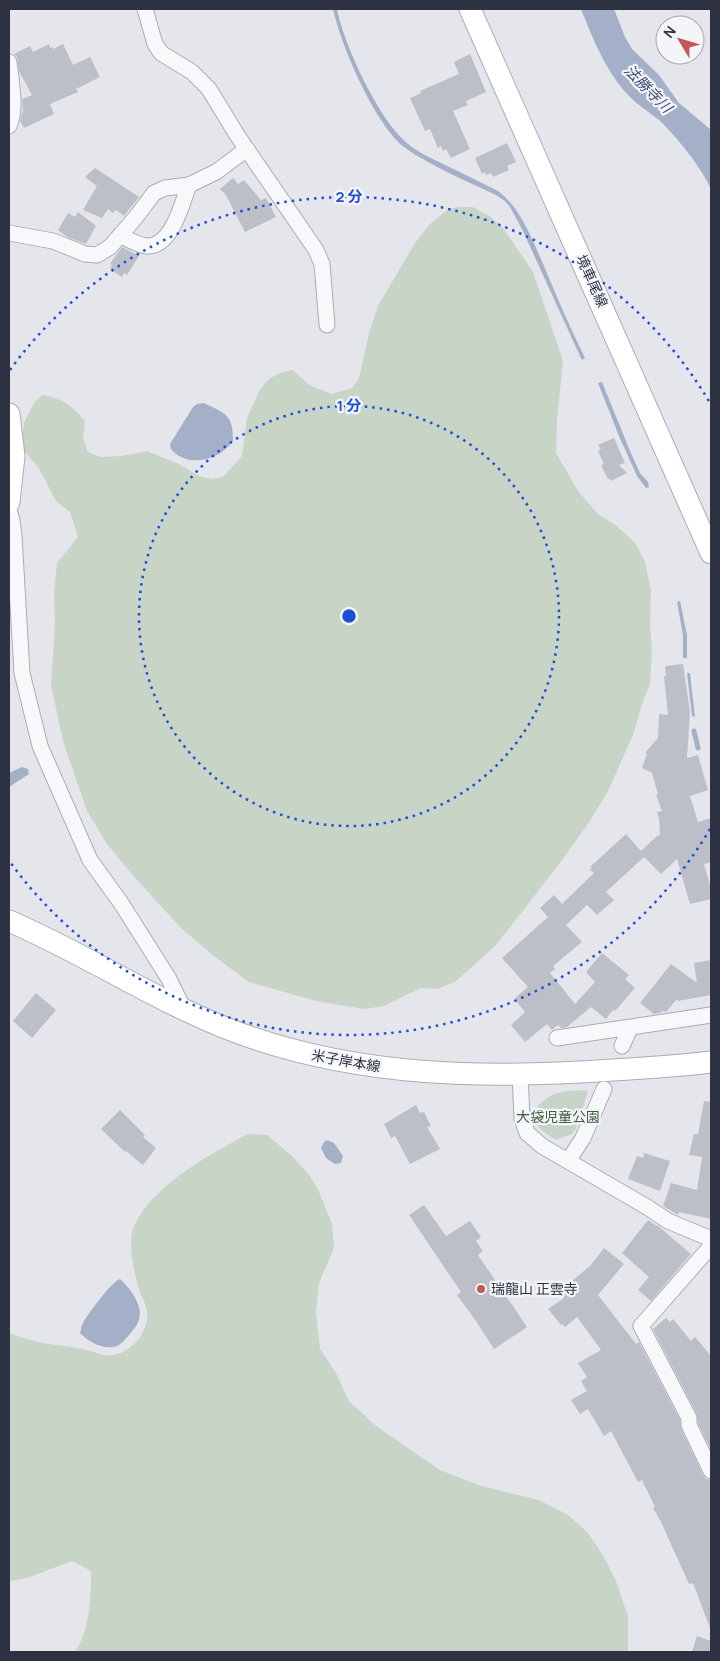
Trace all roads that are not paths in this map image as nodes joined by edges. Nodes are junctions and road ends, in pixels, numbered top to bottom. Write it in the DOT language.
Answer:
graph roads {
  1 [pos="145,9"];
  2 [pos="470,9"];
  3 [pos="9,62"];
  4 [pos="9,126"];
  5 [pos="246,149"];
  6 [pos="189,185"];
  7 [pos="9,233"];
  8 [pos="120,235"];
  9 [pos="327,325"];
  10 [pos="9,414"];
  11 [pos="9,502"];
  12 [pos="9,510"];
  13 [pos="711,554"];
  14 [pos="9,921"];
  15 [pos="183,1008"];
  16 [pos="711,1015"];
  17 [pos="630,1028"];
  18 [pos="557,1038"];
  19 [pos="622,1046"];
  20 [pos="711,1062"];
  21 [pos="520,1074"];
  22 [pos="604,1089"];
  23 [pos="568,1161"];
  24 [pos="711,1239"];
  25 [pos="711,1246"];
  26 [pos="711,1471"];
  1 -- 5 [label="street"];
  2 -- 13 [label="main road, 境車尾線"];
  3 -- 4 [label="street"];
  5 -- 6 [label="street"];
  5 -- 9 [label="street"];
  6 -- 8 [label="street"];
  6 -- 8 [label="street"];
  7 -- 8 [label="street"];
  10 -- 11 [label="main road"];
  12 -- 15 [label="street"];
  14 -- 15 [label="main road, 米子岸本線"];
  15 -- 21 [label="main road, 米子岸本線"];
  16 -- 17 [label="street"];
  17 -- 18 [label="street"];
  17 -- 19 [label="street"];
  20 -- 21 [label="main road, 米子岸本線"];
  21 -- 23 [label="street"];
  22 -- 23 [label="street"];
  23 -- 24 [label="street"];
  25 -- 26 [label="street"];
}
